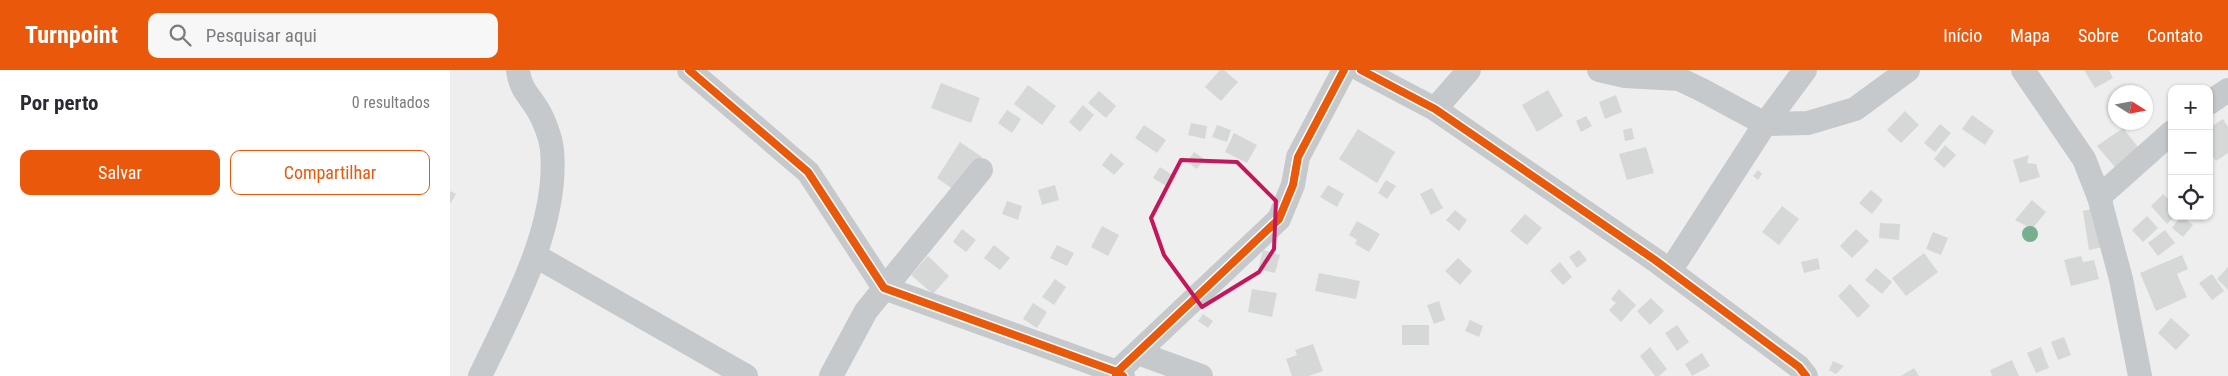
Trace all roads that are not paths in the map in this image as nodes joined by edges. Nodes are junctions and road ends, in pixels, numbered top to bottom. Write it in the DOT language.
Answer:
graph roads {
  1 [pos="518,70"];
  2 [pos="689,70"];
  3 [pos="1344,70"];
  4 [pos="1361,70"];
  5 [pos="1468,70"];
  6 [pos="1599,70"];
  7 [pos="1805,70"];
  8 [pos="1908,70"];
  9 [pos="2023,70"];
  10 [pos="2228,90"];
  11 [pos="2213,100"];
  12 [pos="1435,109"];
  13 [pos="1765,124"];
  14 [pos="2168,136"];
  15 [pos="981,170"];
  16 [pos="2099,197"];
  17 [pos="536,256"];
  18 [pos="1670,271"];
  19 [pos="884,288"];
  20 [pos="1138,353"];
  21 [pos="1119,375"];
  22 [pos="480,376"];
  23 [pos="746,376"];
  24 [pos="831,376"];
  25 [pos="1201,376"];
  26 [pos="1806,376"];
  27 [pos="2140,376"];
  1 -- 17 [label="street"];
  2 -- 19 [label="street"];
  3 -- 20 [label="street"];
  4 -- 12 [label="street"];
  5 -- 12 [label="street"];
  6 -- 13 [label="street"];
  7 -- 13 [label="street"];
  8 -- 13 [label="street"];
  9 -- 16 [label="street"];
  10 -- 11 [label="street"];
  12 -- 18 [label="street"];
  13 -- 18 [label="street"];
  14 -- 16 [label="street"];
  15 -- 19 [label="street"];
  16 -- 27 [label="street"];
  17 -- 22 [label="street"];
  17 -- 23 [label="street"];
  18 -- 26 [label="street"];
  19 -- 21 [label="street"];
  19 -- 24 [label="street"];
  20 -- 21 [label="street"];
  20 -- 25 [label="street"];
}
